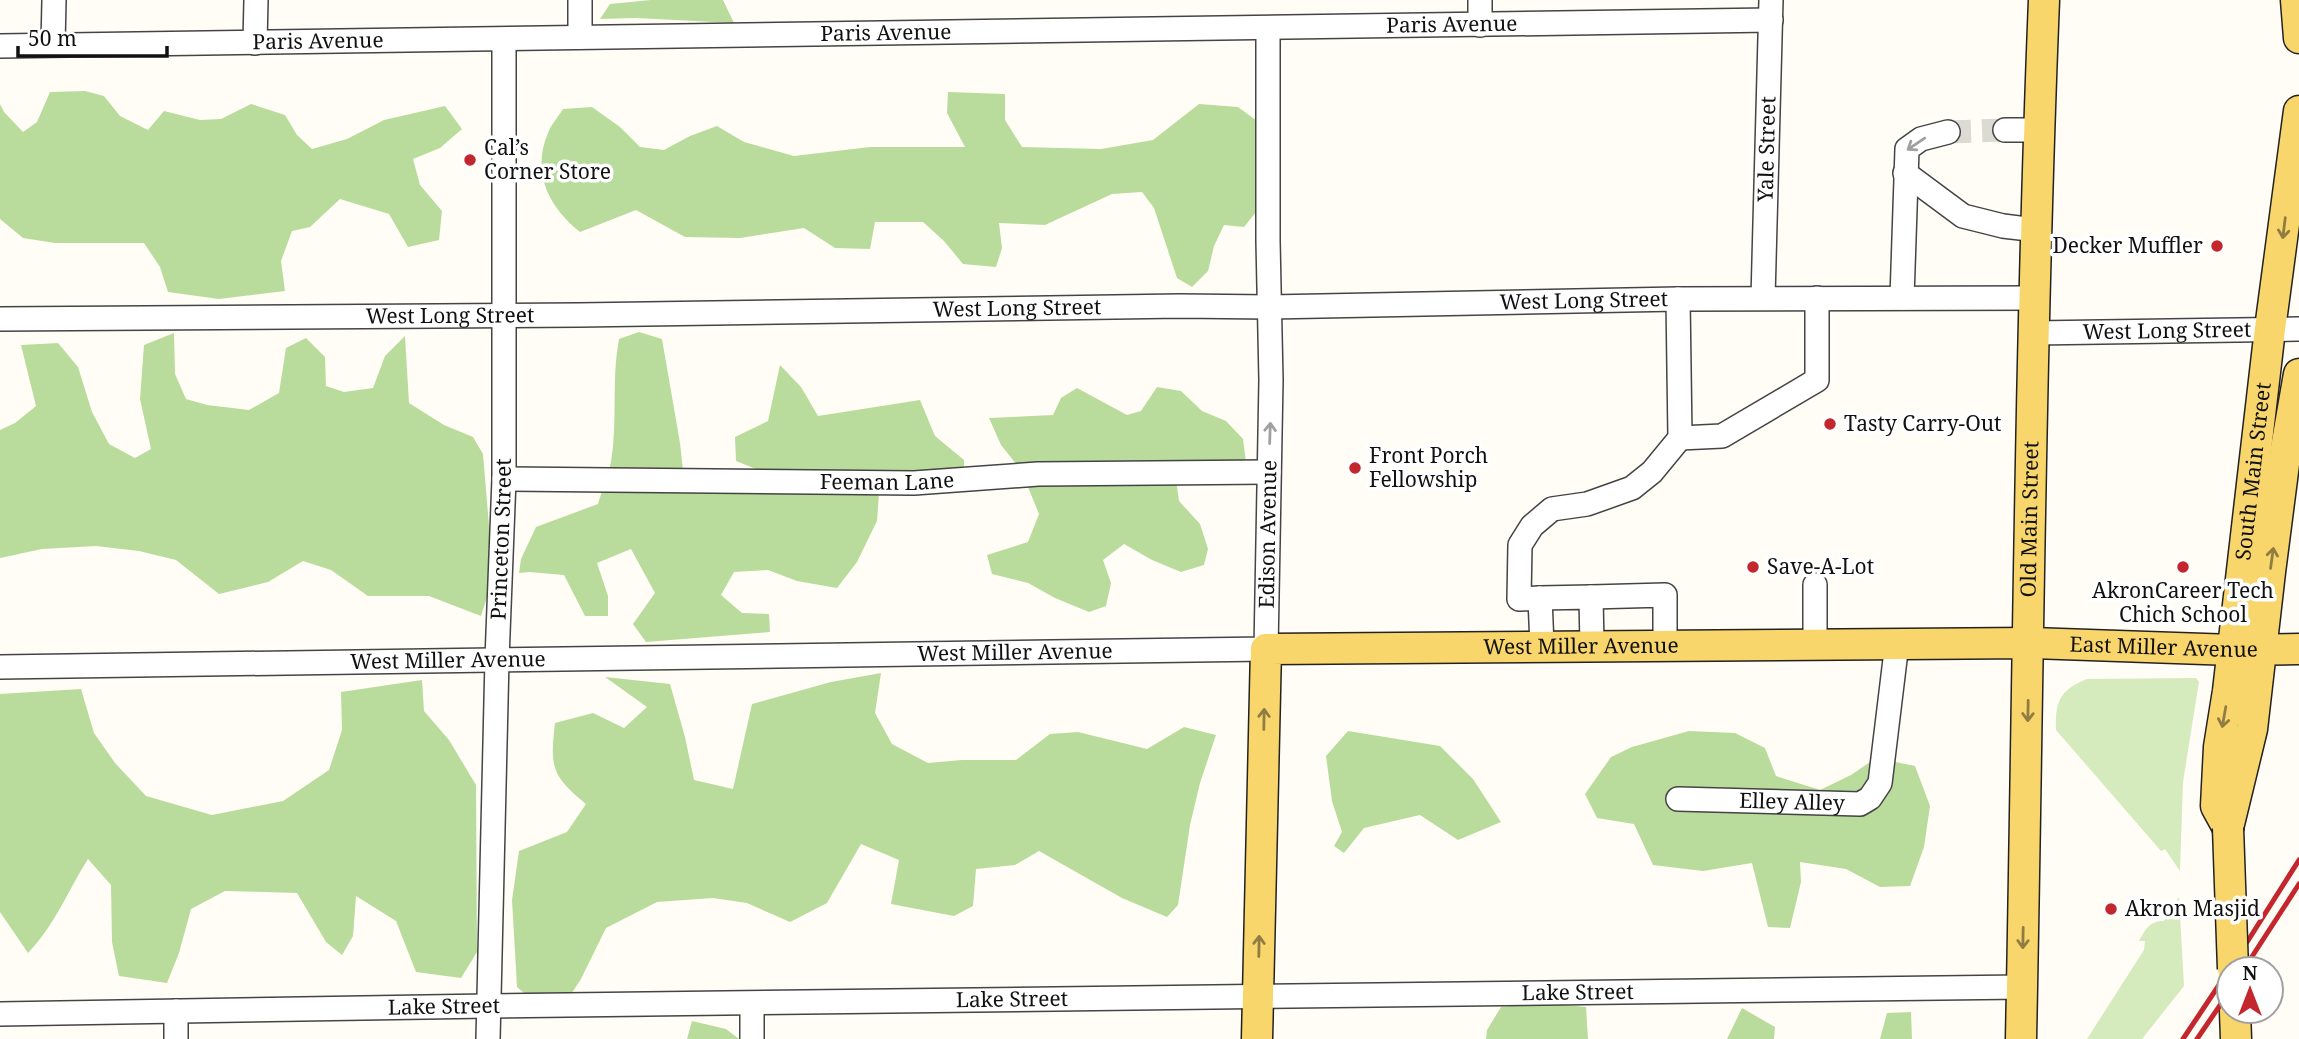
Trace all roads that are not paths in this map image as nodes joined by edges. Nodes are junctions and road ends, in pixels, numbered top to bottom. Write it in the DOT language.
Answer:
graph roads {
  1 [pos="54,0"];
  2 [pos="256,0"];
  3 [pos="580,0"];
  4 [pos="1480,0"];
  5 [pos="2045,0"];
  6 [pos="2296,0"];
  7 [pos="1771,10"];
  8 [pos="1480,25"];
  9 [pos="1268,29"];
  10 [pos="580,37"];
  11 [pos="504,38"];
  12 [pos="2299,38"];
  13 [pos="255,43"];
  14 [pos="0,46"];
  15 [pos="53,46"];
  16 [pos="2299,111"];
  17 [pos="2005,130"];
  18 [pos="2039,130"];
  19 [pos="1948,132"];
  20 [pos="1905,173"];
  21 [pos="2036,230"];
  22 [pos="1763,298"];
  23 [pos="1817,298"];
  24 [pos="1902,298"];
  25 [pos="2035,298"];
  26 [pos="1678,299"];
  27 [pos="1270,307"];
  28 [pos="505,315"];
  29 [pos="0,319"];
  30 [pos="2284,329"];
  31 [pos="2034,333"];
  32 [pos="2299,374"];
  33 [pos="1680,438"];
  34 [pos="1269,472"];
  35 [pos="505,479"];
  36 [pos="1815,585"];
  37 [pos="1591,597"];
  38 [pos="1540,598"];
  39 [pos="1896,643"];
  40 [pos="2029,643"];
  41 [pos="1815,644"];
  42 [pos="1665,645"];
  43 [pos="1542,646"];
  44 [pos="1591,646"];
  45 [pos="1266,649"];
  46 [pos="2299,649"];
  47 [pos="2247,650"];
  48 [pos="497,659"];
  49 [pos="0,667"];
  50 [pos="1678,799"];
  51 [pos="2233,955"];
  52 [pos="2022,987"];
  53 [pos="1258,998"];
  54 [pos="751,1004"];
  55 [pos="488,1006"];
  56 [pos="176,1011"];
  57 [pos="0,1014"];
  58 [pos="176,1039"];
  59 [pos="488,1039"];
  60 [pos="752,1039"];
  61 [pos="1257,1039"];
  62 [pos="2021,1039"];
  1 -- 15 [label="street"];
  2 -- 13 [label="street"];
  3 -- 10 [label="street"];
  4 -- 8 [label="street"];
  5 -- 18 [label="main road, Old Main Street"];
  6 -- 12 [label="main road"];
  7 -- 8 [label="street, Paris Avenue"];
  7 -- 22 [label="street, Yale Street"];
  8 -- 9 [label="street, Paris Avenue"];
  9 -- 10 [label="street, Paris Avenue"];
  9 -- 27 [label="street, Edison Avenue"];
  10 -- 11 [label="street, Paris Avenue"];
  11 -- 13 [label="street, Paris Avenue"];
  11 -- 28 [label="street, Princeton Street"];
  13 -- 15 [label="street, Paris Avenue"];
  14 -- 15 [label="street, Paris Avenue"];
  16 -- 30 [label="main road, South Main Street, one-way"];
  17 -- 18 [label="street"];
  18 -- 21 [label="main road, Old Main Street"];
  19 -- 20 [label="street, one-way"];
  20 -- 21 [label="street"];
  20 -- 24 [label="street"];
  21 -- 25 [label="main road, Old Main Street"];
  22 -- 23 [label="street, West Long Street"];
  22 -- 26 [label="street, West Long Street"];
  23 -- 24 [label="street, West Long Street"];
  23 -- 33 [label="street"];
  24 -- 25 [label="street, West Long Street"];
  25 -- 31 [label="main road, Old Main Street"];
  26 -- 27 [label="street, West Long Street"];
  26 -- 33 [label="street"];
  27 -- 28 [label="street, West Long Street"];
  34 -- 27 [label="street, Edison Avenue, one-way"];
  28 -- 29 [label="street, West Long Street"];
  28 -- 35 [label="street, Princeton Street"];
  30 -- 31 [label="street, West Long Street"];
  30 -- 47 [label="main road, South Main Street"];
  31 -- 40 [label="main road, Old Main Street"];
  47 -- 32 [label="main road, South Main Street, one-way"];
  33 -- 38 [label="street"];
  34 -- 35 [label="street, Feeman Lane"];
  34 -- 45 [label="street, Edison Avenue"];
  35 -- 48 [label="street, Princeton Street"];
  36 -- 41 [label="street"];
  37 -- 38 [label="street"];
  37 -- 42 [label="street"];
  37 -- 44 [label="street"];
  38 -- 43 [label="street"];
  39 -- 40 [label="main road, West Miller Avenue"];
  39 -- 41 [label="main road, West Miller Avenue"];
  39 -- 50 [label="street, Elley Alley"];
  40 -- 47 [label="main road, East Miller Avenue"];
  40 -- 52 [label="main road, Old Main Street, one-way"];
  41 -- 42 [label="main road, West Miller Avenue"];
  42 -- 44 [label="main road, West Miller Avenue"];
  43 -- 44 [label="main road, West Miller Avenue"];
  43 -- 45 [label="main road, West Miller Avenue"];
  45 -- 48 [label="street, West Miller Avenue"];
  53 -- 45 [label="main road, Edison Avenue, one-way"];
  46 -- 47 [label="main road, East Miller Avenue"];
  47 -- 51 [label="main road, South Main Street, bridge"];
  48 -- 49 [label="street, West Miller Avenue"];
  48 -- 55 [label="street, Princeton Street"];
  52 -- 53 [label="street, Lake Street"];
  52 -- 62 [label="main road, Old Main Street"];
  53 -- 54 [label="street, Lake Street"];
  53 -- 61 [label="main road, Edison Avenue"];
  54 -- 55 [label="street, Lake Street"];
  54 -- 60 [label="street"];
  55 -- 56 [label="street, Lake Street"];
  55 -- 59 [label="street, Princeton Street"];
  56 -- 57 [label="street, Lake Street"];
  56 -- 58 [label="street"];
}
